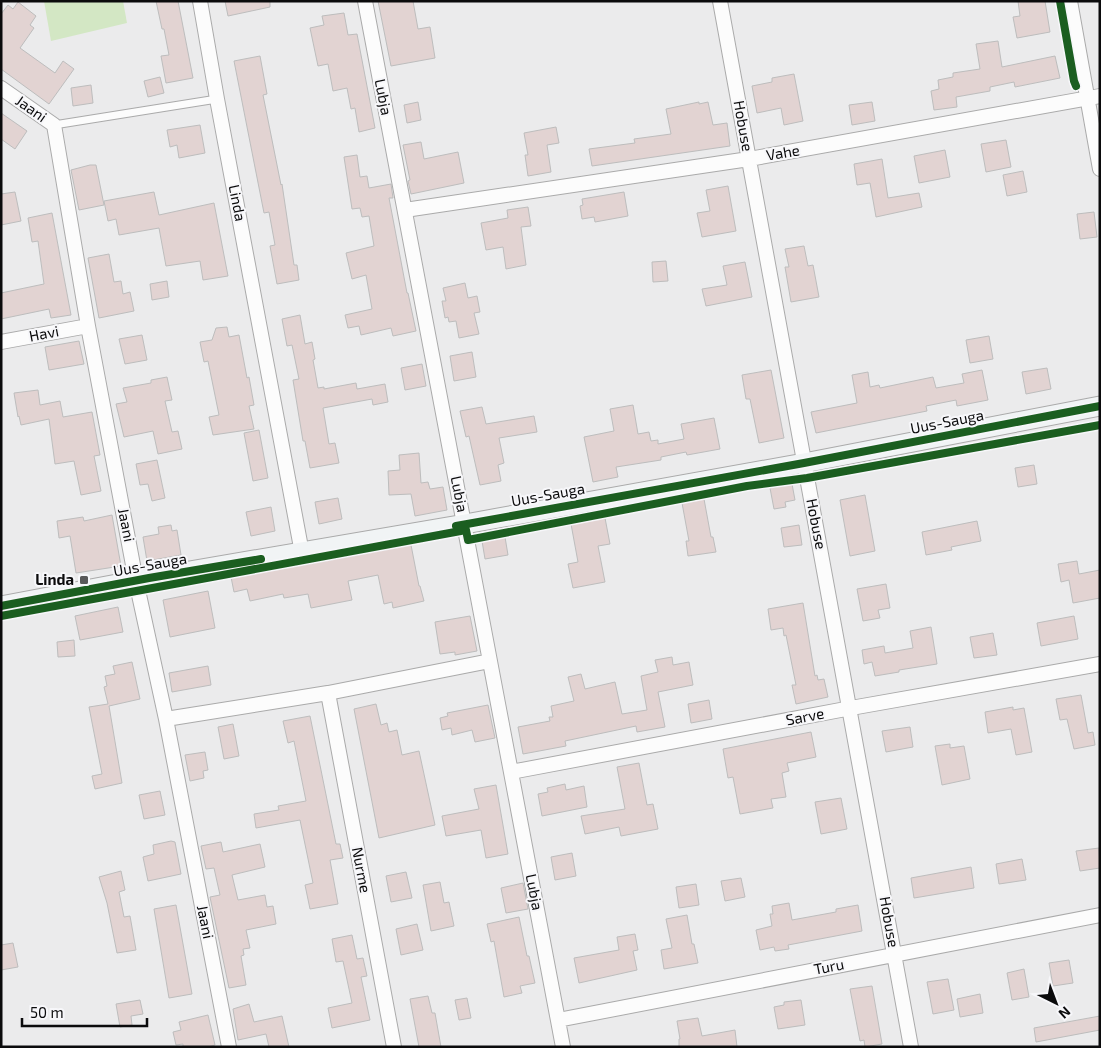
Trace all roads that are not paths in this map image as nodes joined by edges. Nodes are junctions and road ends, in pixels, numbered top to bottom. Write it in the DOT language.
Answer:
graph roads {
  1 [pos="200,1"];
  2 [pos="365,1"];
  3 [pos="720,1"];
  4 [pos="1070,1"];
  5 [pos="1,88"];
  6 [pos="1093,98"];
  7 [pos="217,100"];
  8 [pos="54,125"];
  9 [pos="749,159"];
  10 [pos="1100,169"];
  11 [pos="405,210"];
  12 [pos="88,326"];
  13 [pos="1,342"];
  14 [pos="1100,406"];
  15 [pos="804,463"];
  16 [pos="465,524"];
  17 [pos="302,552"];
  18 [pos="136,581"];
  19 [pos="1,606"];
  20 [pos="490,660"];
  21 [pos="1100,664"];
  22 [pos="328,693"];
  23 [pos="850,708"];
  24 [pos="166,719"];
  25 [pos="511,772"];
  26 [pos="1100,915"];
  27 [pos="895,954"];
  28 [pos="558,1020"];
  29 [pos="229,1047"];
  30 [pos="394,1047"];
  31 [pos="562,1047"];
  32 [pos="911,1047"];
  1 -- 7 [label="street, Linda"];
  2 -- 11 [label="street, Lubja"];
  3 -- 9 [label="street, Hobuse"];
  4 -- 6 [label="street"];
  5 -- 8 [label="street, Jaani"];
  6 -- 9 [label="street, Vahe"];
  6 -- 10 [label="street"];
  7 -- 8 [label="lane"];
  7 -- 17 [label="street, Linda"];
  8 -- 12 [label="street, Jaani"];
  9 -- 11 [label="street, Vahe"];
  9 -- 15 [label="street, Hobuse"];
  11 -- 16 [label="street, Lubja"];
  12 -- 13 [label="street, Havi"];
  12 -- 18 [label="street, Jaani"];
  14 -- 15 [label="street, Uus-Sauga"];
  15 -- 16 [label="street, Uus-Sauga"];
  15 -- 23 [label="street, Hobuse"];
  16 -- 17 [label="street, Uus-Sauga"];
  16 -- 20 [label="street, Lubja"];
  17 -- 18 [label="street, Uus-Sauga"];
  18 -- 19 [label="street, Uus-Sauga"];
  18 -- 24 [label="street, Jaani"];
  20 -- 22 [label="street"];
  20 -- 25 [label="street, Lubja"];
  21 -- 23 [label="street, Sarve"];
  22 -- 24 [label="street"];
  22 -- 30 [label="street, Nurme"];
  23 -- 25 [label="street, Sarve"];
  23 -- 27 [label="street, Hobuse"];
  24 -- 29 [label="street, Jaani"];
  25 -- 28 [label="street, Lubja"];
  26 -- 27 [label="street, Turu"];
  27 -- 28 [label="street, Turu"];
  27 -- 32 [label="street, Hobuse"];
  28 -- 31 [label="street, Lubja"];
}
